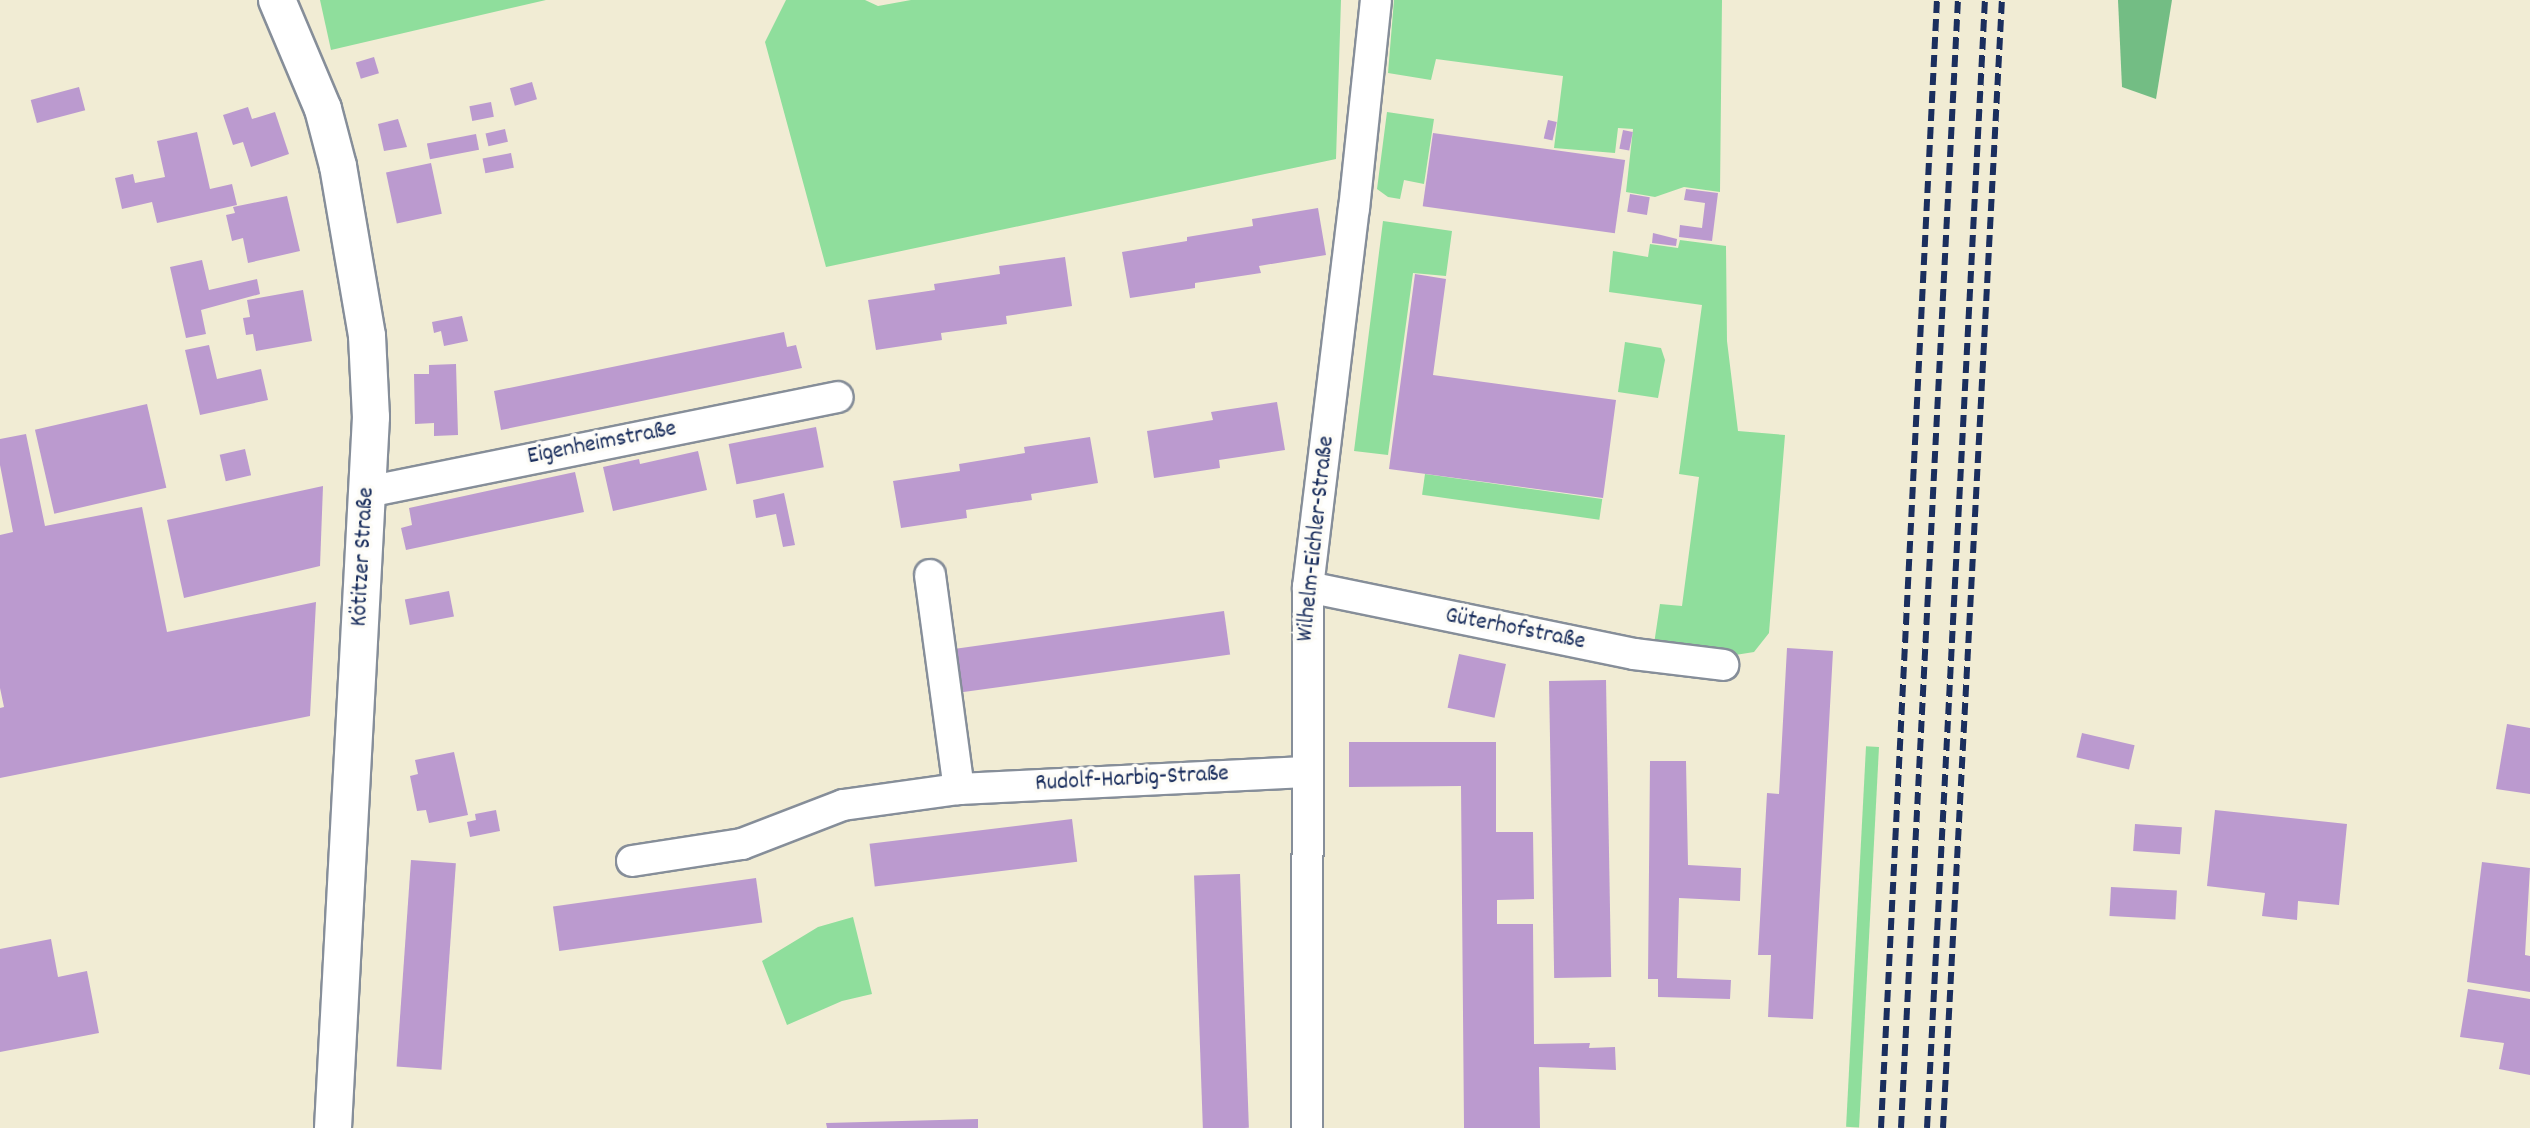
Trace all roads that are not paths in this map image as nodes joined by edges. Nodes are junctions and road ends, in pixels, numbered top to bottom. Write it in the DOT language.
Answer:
graph roads {
  1 [pos="277,0"];
  2 [pos="1376,0"];
  3 [pos="837,397"];
  4 [pos="367,492"];
  5 [pos="930,575"];
  6 [pos="1308,587"];
  7 [pos="1723,665"];
  8 [pos="1306,772"];
  9 [pos="959,789"];
  10 [pos="632,861"];
  11 [pos="333,1128"];
  12 [pos="1307,1128"];
  1 -- 4 [label="street, Kötitzer Straße"];
  2 -- 6 [label="street, Wilhelm-Eichler-Straße"];
  3 -- 4 [label="street, Eigenheimstraße"];
  4 -- 11 [label="street, Kötitzer Straße"];
  5 -- 9 [label="street"];
  6 -- 7 [label="street, Güterhofstraße"];
  6 -- 8 [label="street, Wilhelm-Eichler-Straße"];
  8 -- 9 [label="street, Rudolf-Harbig-Straße"];
  8 -- 12 [label="street, Wilhelm-Eichler-Straße"];
  9 -- 10 [label="street, Rudolf-Harbig-Straße"];
}
